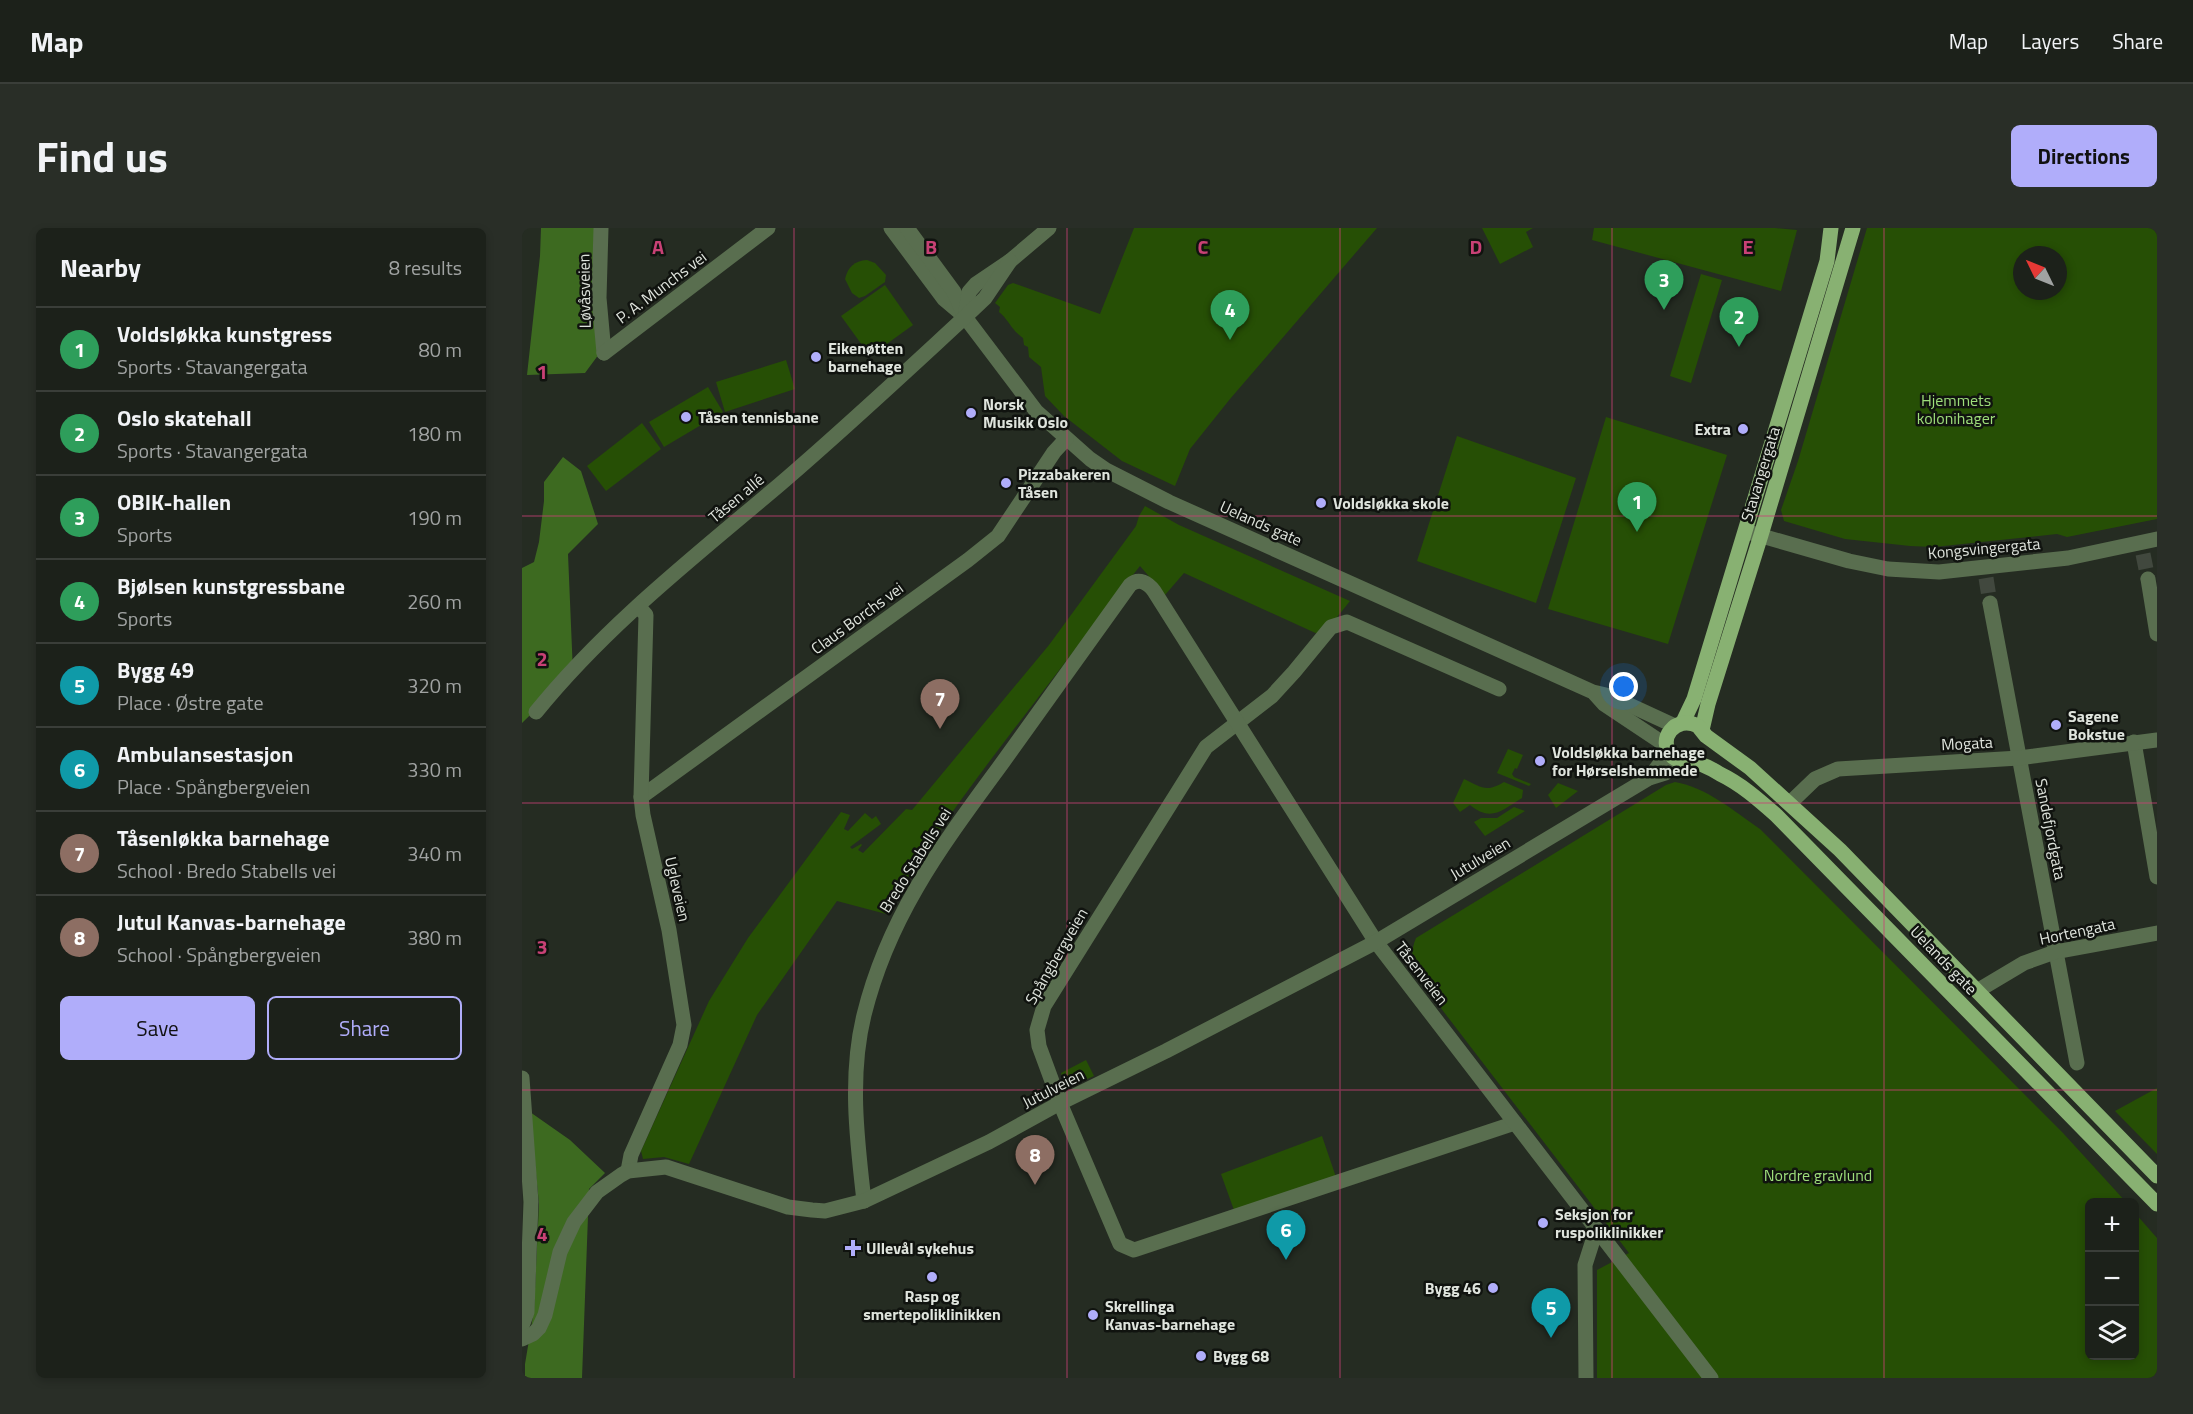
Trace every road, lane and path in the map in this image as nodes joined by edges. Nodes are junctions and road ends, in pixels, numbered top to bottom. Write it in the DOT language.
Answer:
graph roads {
  1 [pos="602,228"];
  2 [pos="768,228"];
  3 [pos="891,228"];
  4 [pos="907,228"];
  5 [pos="1049,228"];
  6 [pos="1831,228"];
  7 [pos="1853,228"];
  8 [pos="965,317"];
  9 [pos="604,353"];
  10 [pos="1066,439"];
  11 [pos="1745,531"];
  12 [pos="1761,535"];
  13 [pos="2147,545"];
  14 [pos="2148,579"];
  15 [pos="1130,585"];
  16 [pos="1990,603"];
  17 [pos="638,606"];
  18 [pos="2157,633"];
  19 [pos="1499,689"];
  20 [pos="1593,692"];
  21 [pos="536,712"];
  22 [pos="1236,722"];
  23 [pos="1679,724"];
  24 [pos="1704,733"];
  25 [pos="2157,740"];
  26 [pos="2134,742"];
  27 [pos="1668,749"];
  28 [pos="2019,759"];
  29 [pos="1687,762"];
  30 [pos="1649,778"];
  31 [pos="641,797"];
  32 [pos="1790,803"];
  33 [pos="2157,877"];
  34 [pos="2157,933"];
  35 [pos="1376,942"];
  36 [pos="2055,952"];
  37 [pos="1977,991"];
  38 [pos="2077,1063"];
  39 [pos="522,1078"];
  40 [pos="522,1084"];
  41 [pos="1059,1103"];
  42 [pos="1515,1123"];
  43 [pos="628,1171"];
  44 [pos="2157,1176"];
  45 [pos="864,1201"];
  46 [pos="2157,1204"];
  47 [pos="1599,1233"];
  48 [pos="522,1326"];
  49 [pos="522,1339"];
  50 [pos="1586,1378"];
  51 [pos="1711,1378"];
  1 -- 9 [label="street, Løvåsveien"];
  2 -- 9 [label="street, P. A. Munchs vei"];
  3 -- 8 [label="street"];
  4 -- 8 [label="street"];
  5 -- 8 [label="street"];
  6 -- 11 [label="main road, Stavangergata"];
  7 -- 12 [label="main road, Stavangergata"];
  8 -- 10 [label="street, Uelands gate"];
  8 -- 17 [label="street, Tåsen allé"];
  10 -- 20 [label="street, Uelands gate"];
  10 -- 31 [label="street, Claus Borchs vei"];
  11 -- 12 [label="street, Kongsvingergata"];
  11 -- 23 [label="main road, Stavangergata"];
  12 -- 13 [label="street, Kongsvingergata"];
  12 -- 24 [label="main road, Stavangergata"];
  14 -- 18 [label="street"];
  15 -- 22 [label="street, Tåsenveien"];
  15 -- 45 [label="street, Bredo Stabells vei"];
  16 -- 28 [label="street, Sandefjordgata"];
  17 -- 21 [label="street, Tåsen allé"];
  17 -- 31 [label="street, Ugleveien"];
  19 -- 22 [label="street, Spångbergveien"];
  20 -- 23 [label="street, Uelands gate"];
  20 -- 27 [label="street, Uelands gate"];
  22 -- 35 [label="street, Tåsenveien"];
  22 -- 41 [label="street, Spångbergveien"];
  23 -- 24 [label="main road, Uelands gate"];
  23 -- 27 [label="main road"];
  24 -- 29 [label="main road"];
  24 -- 32 [label="main road, Uelands gate"];
  25 -- 26 [label="street, Mogata"];
  26 -- 28 [label="street, Mogata"];
  26 -- 33 [label="street"];
  27 -- 29 [label="main road, Uelands gate"];
  27 -- 30 [label="street, Jutulveien"];
  28 -- 32 [label="street, Mogata"];
  28 -- 36 [label="street, Sandefjordgata"];
  29 -- 30 [label="street, Jutulveien"];
  29 -- 46 [label="main road, Uelands gate"];
  30 -- 35 [label="street, Jutulveien"];
  31 -- 43 [label="street, Ugleveien"];
  32 -- 37 [label="main road, Uelands gate"];
  34 -- 36 [label="street, Hortengata"];
  35 -- 41 [label="street, Jutulveien"];
  35 -- 42 [label="street, Tåsenveien"];
  36 -- 37 [label="street, Hortengata"];
  36 -- 38 [label="street, Sandefjordgata"];
  37 -- 44 [label="main road, Uelands gate"];
  39 -- 40 [label="street"];
  40 -- 48 [label="street"];
  41 -- 42 [label="street, Spångbergveien"];
  41 -- 45 [label="street, Jutulveien"];
  42 -- 47 [label="street, Tåsenveien"];
  43 -- 45 [label="street, Jutulveien"];
  43 -- 49 [label="street, Jutulveien"];
  47 -- 50 [label="street"];
  47 -- 51 [label="street, Tåsenveien"];
}
